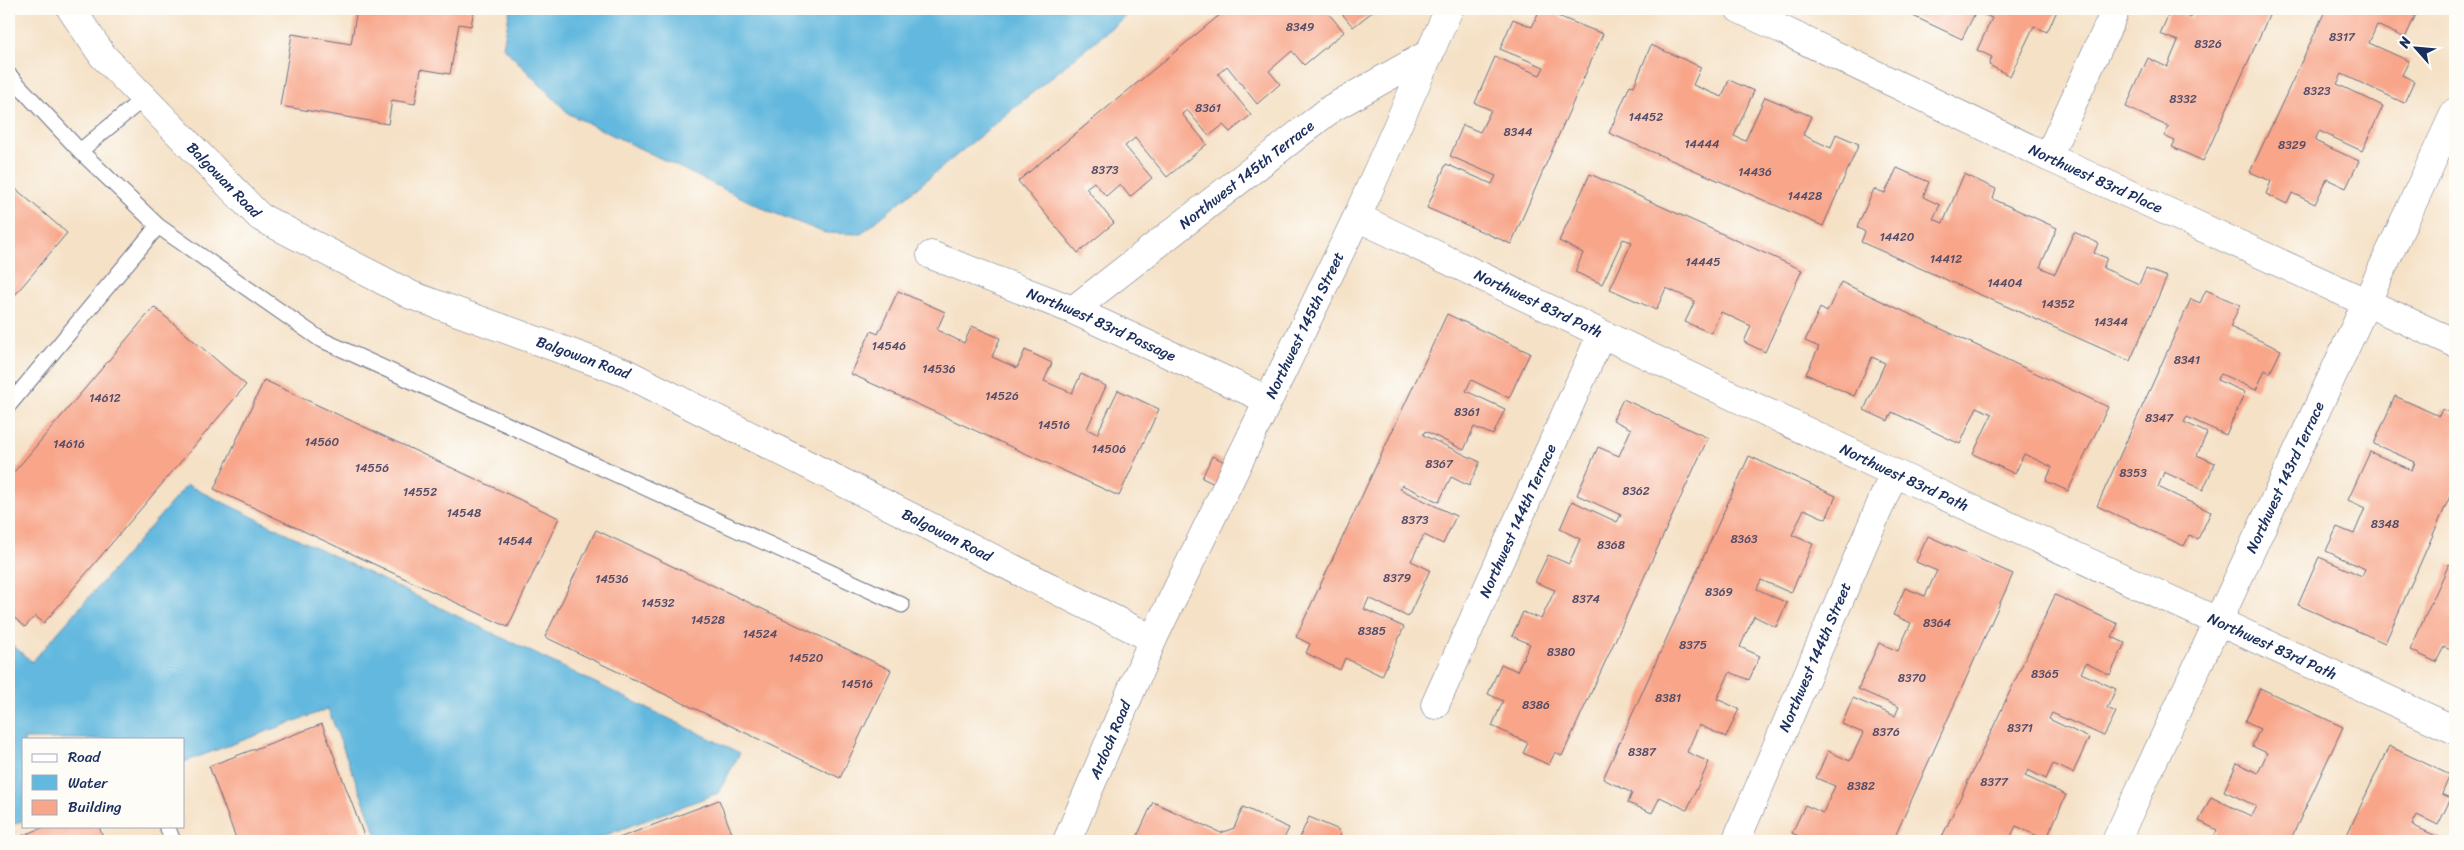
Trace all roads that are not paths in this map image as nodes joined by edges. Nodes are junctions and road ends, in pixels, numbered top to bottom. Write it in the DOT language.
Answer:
graph roads {
  1 [pos="70,9"];
  2 [pos="1449,9"];
  3 [pos="1739,9"];
  4 [pos="2116,9"];
  5 [pos="1430,53"];
  6 [pos="9,75"];
  7 [pos="144,98"];
  8 [pos="2455,112"];
  9 [pos="80,152"];
  10 [pos="2048,157"];
  11 [pos="1357,218"];
  12 [pos="158,226"];
  13 [pos="931,255"];
  14 [pos="2366,302"];
  15 [pos="1073,310"];
  16 [pos="1600,335"];
  17 [pos="2455,343"];
  18 [pos="1268,400"];
  19 [pos="9,405"];
  20 [pos="1894,473"];
  21 [pos="902,605"];
  22 [pos="2218,621"];
  23 [pos="1153,639"];
  24 [pos="1435,705"];
  25 [pos="2455,730"];
  26 [pos="168,828"];
  27 [pos="173,841"];
  28 [pos="1067,841"];
  29 [pos="1736,841"];
  30 [pos="2116,841"];
  1 -- 7 [label="street, Balgowan Road"];
  2 -- 5 [label="street, Northwest 145th Street"];
  3 -- 10 [label="street, Northwest 83rd Place"];
  4 -- 10 [label="street"];
  5 -- 11 [label="street, Northwest 145th Street"];
  5 -- 15 [label="street, Northwest 145th Terrace"];
  6 -- 9 [label="lane"];
  7 -- 9 [label="lane"];
  7 -- 23 [label="street, Balgowan Road"];
  8 -- 14 [label="street, Northwest 143rd Terrace"];
  9 -- 12 [label="lane"];
  10 -- 14 [label="street, Northwest 83rd Place"];
  11 -- 16 [label="street, Northwest 83rd Path"];
  11 -- 18 [label="street, Northwest 145th Street"];
  12 -- 19 [label="lane"];
  12 -- 21 [label="lane"];
  13 -- 15 [label="street, Northwest 83rd Passage"];
  14 -- 17 [label="street, Northwest 83rd Place"];
  14 -- 22 [label="street, Northwest 143rd Terrace"];
  15 -- 18 [label="street, Northwest 83rd Passage"];
  16 -- 20 [label="street, Northwest 83rd Path"];
  16 -- 24 [label="street, Northwest 144th Terrace"];
  18 -- 23 [label="street, Northwest 145th Street"];
  20 -- 22 [label="street, Northwest 83rd Path"];
  20 -- 29 [label="street, Northwest 144th Street"];
  22 -- 25 [label="street, Northwest 83rd Path"];
  22 -- 30 [label="street, Northwest 143rd Terrace"];
  23 -- 28 [label="street, Ardoch Road"];
  26 -- 27 [label="lane"];
}
